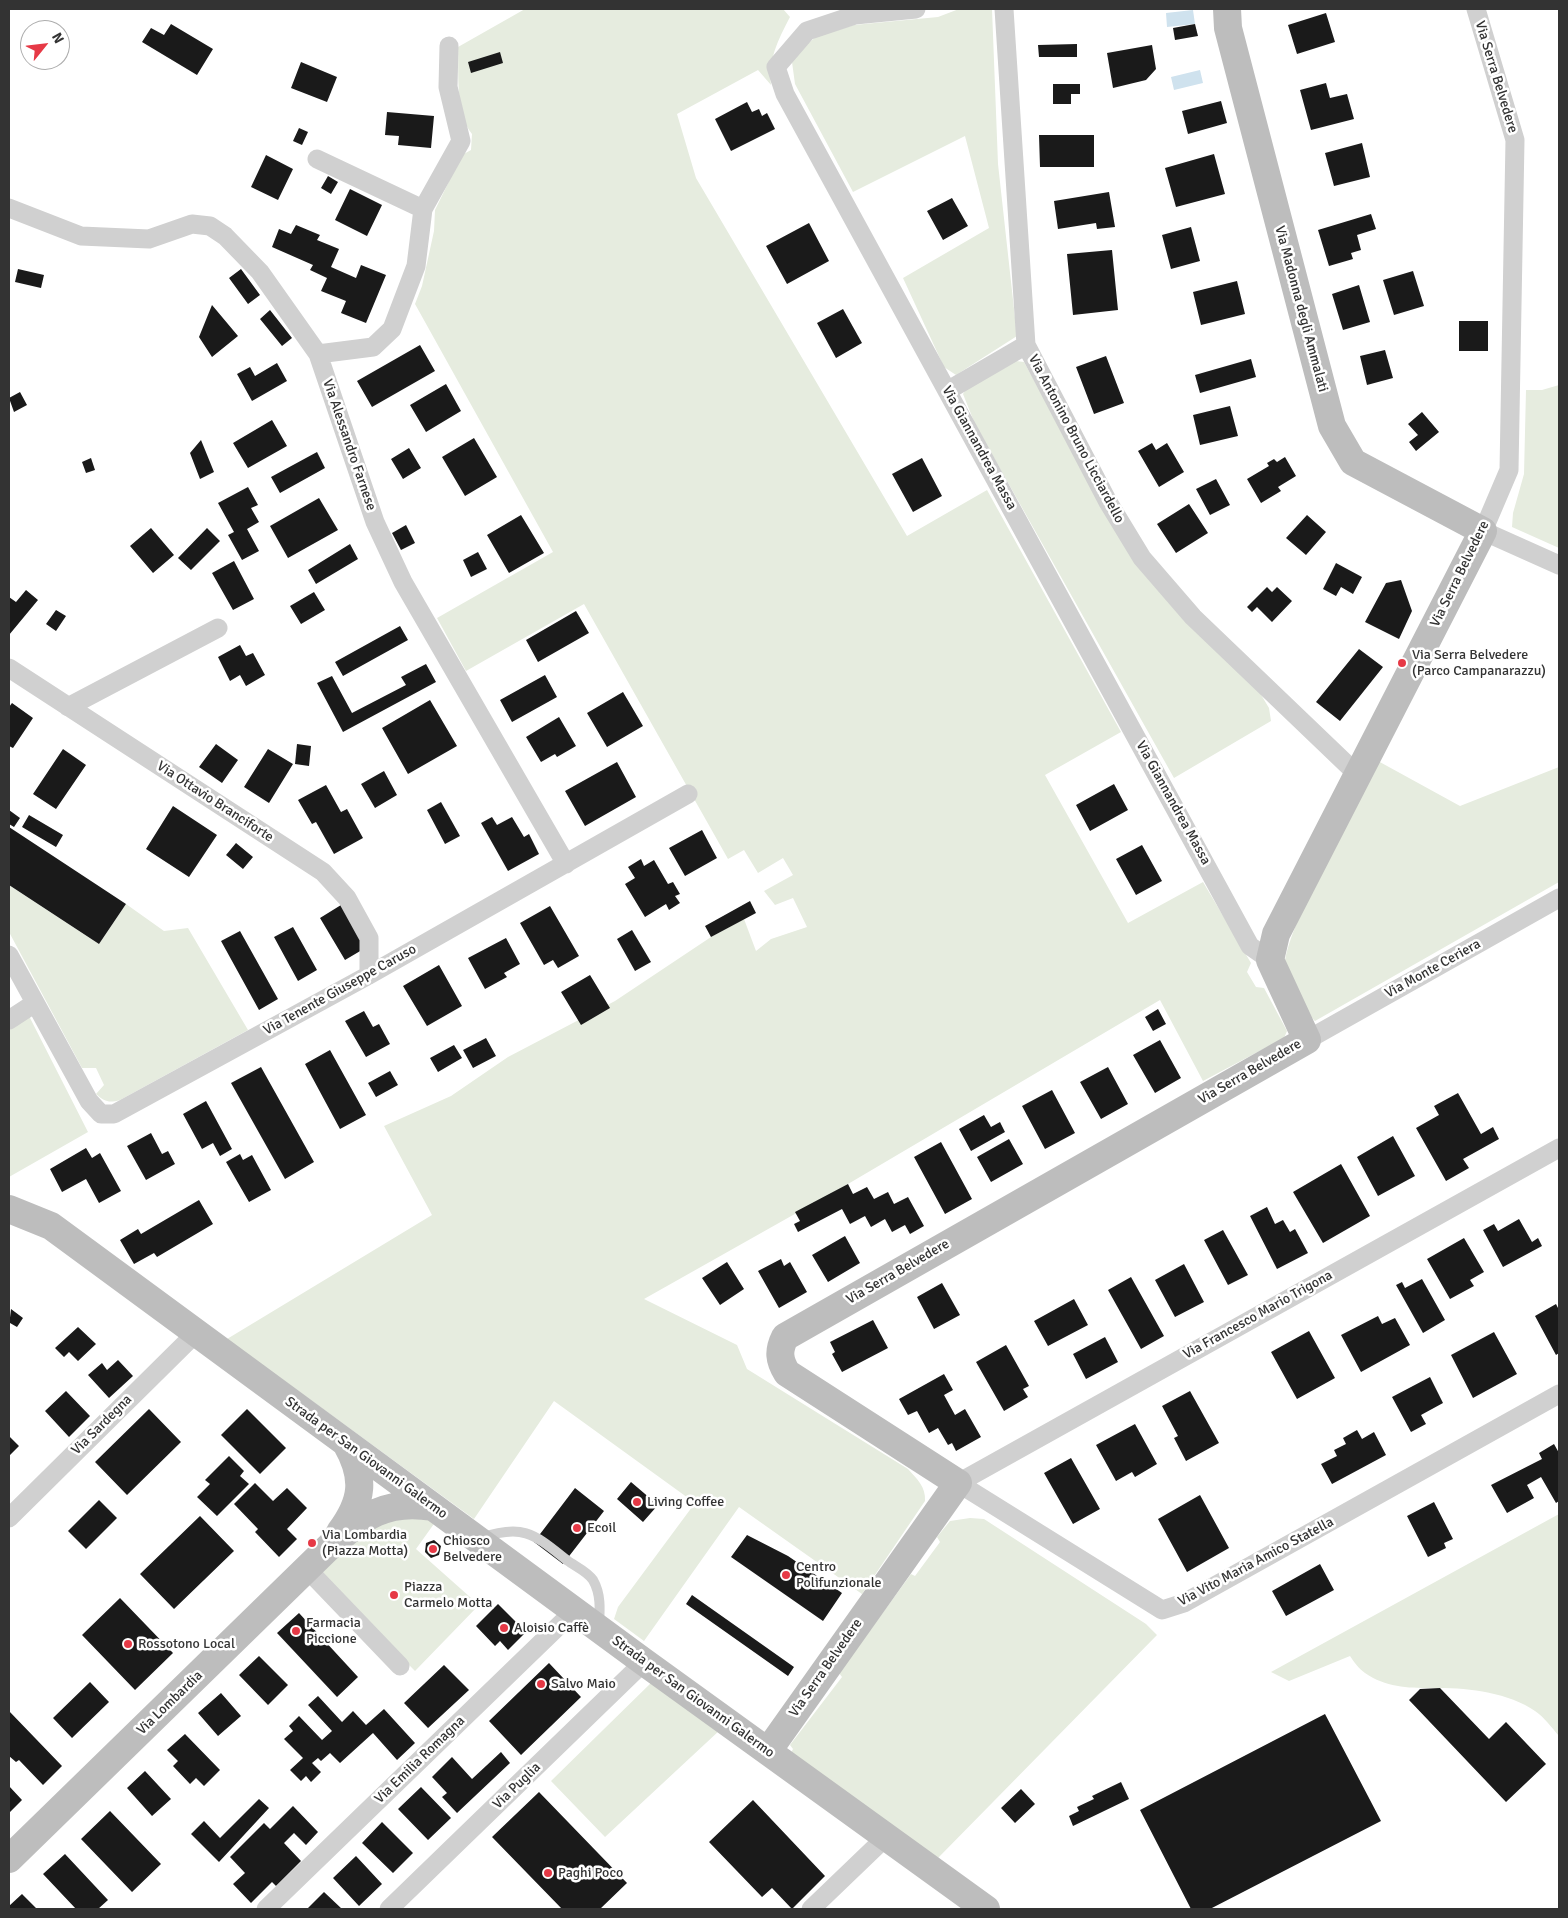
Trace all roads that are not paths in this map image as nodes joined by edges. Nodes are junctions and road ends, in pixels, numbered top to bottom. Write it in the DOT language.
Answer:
graph roads {
  1 [pos="916,9"];
  2 [pos="1004,9"];
  3 [pos="1227,9"];
  4 [pos="1476,9"];
  5 [pos="449,46"];
  6 [pos="317,159"];
  7 [pos="9,208"];
  8 [pos="423,209"];
  9 [pos="1026,345"];
  10 [pos="318,354"];
  11 [pos="947,391"];
  12 [pos="1483,531"];
  13 [pos="1559,565"];
  14 [pos="218,628"];
  15 [pos="9,668"];
  16 [pos="68,707"];
  17 [pos="1359,776"];
  18 [pos="688,794"];
  19 [pos="566,864"];
  20 [pos="1559,898"];
  21 [pos="9,954"];
  22 [pos="1270,960"];
  23 [pos="369,975"];
  24 [pos="35,1003"];
  25 [pos="9,1020"];
  26 [pos="1307,1040"];
  27 [pos="1559,1148"];
  28 [pos="9,1209"];
  29 [pos="196,1333"];
  30 [pos="1559,1394"];
  31 [pos="346,1444"];
  32 [pos="393,1478"];
  33 [pos="958,1483"];
  34 [pos="433,1507"];
  35 [pos="365,1510"];
  36 [pos="9,1518"];
  37 [pos="477,1540"];
  38 [pos="307,1570"];
  39 [pos="574,1611"];
  40 [pos="598,1629"];
  41 [pos="644,1662"];
  42 [pos="400,1666"];
  43 [pos="768,1751"];
  44 [pos="886,1837"];
  45 [pos="9,1859"];
  46 [pos="266,1909"];
  47 [pos="389,1909"];
  48 [pos="811,1909"];
  49 [pos="986,1909"];
  1 -- 11 [label="street, Via Giannandrea Massa"];
  2 -- 9 [label="street, Via Antonino Bruno Licciardello"];
  3 -- 12 [label="street, Via Madonna degli Ammalati"];
  4 -- 12 [label="street, Via Serra Belvedere"];
  5 -- 8 [label="street"];
  6 -- 8 [label="street"];
  7 -- 10 [label="street, Via Alessandro Farnese"];
  8 -- 10 [label="street"];
  9 -- 11 [label="street"];
  9 -- 17 [label="street, Via Antonino Bruno Licciardello"];
  10 -- 19 [label="street, Via Alessandro Farnese"];
  11 -- 22 [label="street, Via Giannandrea Massa"];
  12 -- 13 [label="street"];
  12 -- 17 [label="street, Via Serra Belvedere"];
  14 -- 16 [label="street"];
  15 -- 16 [label="street, Via Ottavio Branciforte"];
  16 -- 23 [label="street, Via Ottavio Branciforte"];
  17 -- 22 [label="street, Via Serra Belvedere"];
  18 -- 19 [label="street, Via Tenente Giuseppe Caruso"];
  19 -- 23 [label="street, Via Tenente Giuseppe Caruso"];
  20 -- 26 [label="street, Via Monte Ceriera"];
  21 -- 24 [label="street, Via Tenente Giuseppe Caruso"];
  22 -- 26 [label="street, Via Serra Belvedere"];
  23 -- 24 [label="street, Via Tenente Giuseppe Caruso"];
  24 -- 25 [label="street"];
  26 -- 33 [label="street, Via Serra Belvedere"];
  27 -- 33 [label="street, Via Francesco Mario Trigona"];
  28 -- 29 [label="street, Strada per San Giovanni Galermo"];
  29 -- 31 [label="street, Strada per San Giovanni Galermo"];
  29 -- 36 [label="street, Via Sardegna"];
  30 -- 33 [label="street, Via Vito Maria Amico Statella"];
  31 -- 32 [label="street, Strada per San Giovanni Galermo"];
  31 -- 35 [label="street"];
  32 -- 34 [label="street, Strada per San Giovanni Galermo"];
  32 -- 35 [label="street"];
  33 -- 43 [label="street, Via Serra Belvedere"];
  34 -- 35 [label="street"];
  34 -- 37 [label="street, Strada per San Giovanni Galermo"];
  35 -- 38 [label="street, Via Lombardia"];
  37 -- 39 [label="street, Strada per San Giovanni Galermo"];
  37 -- 40 [label="lane"];
  38 -- 42 [label="street"];
  38 -- 45 [label="street, Via Lombardia"];
  39 -- 40 [label="street, Strada per San Giovanni Galermo"];
  39 -- 46 [label="street, Via Emilia Romagna"];
  40 -- 41 [label="street, Strada per San Giovanni Galermo"];
  41 -- 43 [label="street, Strada per San Giovanni Galermo"];
  41 -- 47 [label="street, Via Puglia"];
  43 -- 44 [label="street, Strada per San Giovanni Galermo"];
  44 -- 48 [label="street"];
  44 -- 49 [label="street, Strada per San Giovanni Galermo"];
}
